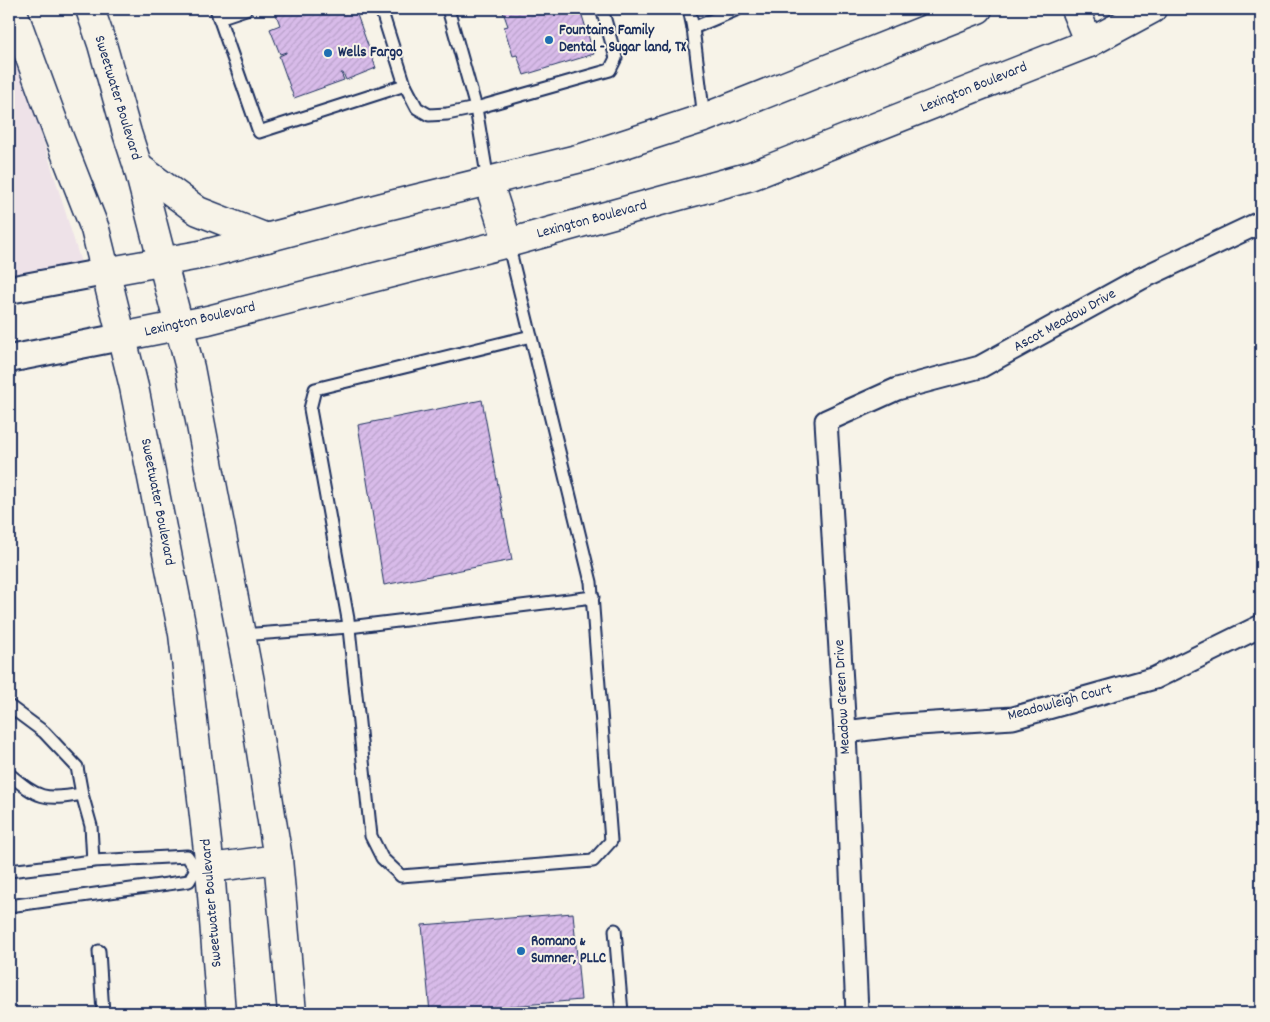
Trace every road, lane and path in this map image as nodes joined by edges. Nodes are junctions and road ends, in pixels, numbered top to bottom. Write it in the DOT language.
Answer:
graph roads {
  1 [pos="12,9"];
  2 [pos="90,9"];
  3 [pos="246,9"];
  4 [pos="381,9"];
  5 [pos="448,9"];
  6 [pos="602,9"];
  7 [pos="689,9"];
  8 [pos="738,9"];
  9 [pos="978,9"];
  10 [pos="1075,9"];
  11 [pos="1152,9"];
  12 [pos="218,13"];
  13 [pos="693,28"];
  14 [pos="1089,43"];
  15 [pos="405,85"];
  16 [pos="476,108"];
  17 [pos="704,118"];
  18 [pos="138,167"];
  19 [pos="488,181"];
  20 [pos="1261,222"];
  21 [pos="267,238"];
  22 [pos="508,243"];
  23 [pos="163,262"];
  24 [pos="106,272"];
  25 [pos="9,290"];
  26 [pos="179,326"];
  27 [pos="531,336"];
  28 [pos="122,337"];
  29 [pos="9,359"];
  30 [pos="863,404"];
  31 [pos="593,597"];
  32 [pos="1261,626"];
  33 [pos="349,627"];
  34 [pos="241,635"];
  35 [pos="9,706"];
  36 [pos="845,732"];
  37 [pos="9,774"];
  38 [pos="82,794"];
  39 [pos="278,859"];
  40 [pos="94,861"];
  41 [pos="203,868"];
  42 [pos="9,871"];
  43 [pos="9,906"];
  44 [pos="615,930"];
  45 [pos="99,951"];
  46 [pos="103,1013"];
  47 [pos="221,1013"];
  48 [pos="292,1013"];
  49 [pos="622,1013"];
  50 [pos="857,1013"];
  1 -- 24 [label="main road, Sweetwater Boulevard"];
  2 -- 18 [label="main road, Sweetwater Boulevard"];
  3 -- 12 [label="lane"];
  4 -- 15 [label="lane"];
  5 -- 16 [label="lane"];
  6 -- 16 [label="lane"];
  7 -- 13 [label="lane"];
  8 -- 13 [label="lane"];
  9 -- 17 [label="main road"];
  10 -- 14 [label="main road"];
  11 -- 14 [label="main road, Lexington Boulevard"];
  12 -- 15 [label="lane"];
  13 -- 17 [label="lane"];
  14 -- 22 [label="main road, Lexington Boulevard"];
  15 -- 16 [label="lane"];
  16 -- 19 [label="lane"];
  17 -- 19 [label="main road"];
  18 -- 21 [label="main road"];
  18 -- 23 [label="main road, Sweetwater Boulevard"];
  19 -- 21 [label="main road"];
  19 -- 22 [label="main road"];
  20 -- 30 [label="street, Ascot Meadow Drive"];
  21 -- 23 [label="main road"];
  22 -- 26 [label="main road, Lexington Boulevard"];
  22 -- 27 [label="lane"];
  23 -- 24 [label="main road"];
  23 -- 26 [label="main road, Sweetwater Boulevard"];
  24 -- 25 [label="street"];
  24 -- 28 [label="main road, Sweetwater Boulevard"];
  26 -- 28 [label="main road, Lexington Boulevard"];
  26 -- 34 [label="main road, Sweetwater Boulevard"];
  27 -- 31 [label="lane"];
  27 -- 33 [label="lane"];
  28 -- 29 [label="street, Lexington Boulevard"];
  28 -- 41 [label="main road, Sweetwater Boulevard"];
  30 -- 36 [label="street, Meadow Green Drive"];
  31 -- 33 [label="lane"];
  31 -- 33 [label="lane"];
  32 -- 36 [label="street, Meadowleigh Court"];
  33 -- 34 [label="lane"];
  34 -- 39 [label="main road, Sweetwater Boulevard"];
  35 -- 38 [label="lane"];
  36 -- 50 [label="street, Meadow Green Drive"];
  37 -- 38 [label="lane"];
  38 -- 40 [label="lane"];
  39 -- 41 [label="main road"];
  39 -- 48 [label="main road, Sweetwater Boulevard"];
  40 -- 41 [label="lane"];
  40 -- 42 [label="lane"];
  41 -- 43 [label="lane"];
  41 -- 47 [label="main road, Sweetwater Boulevard"];
  44 -- 49 [label="lane"];
  45 -- 46 [label="lane"];
}
